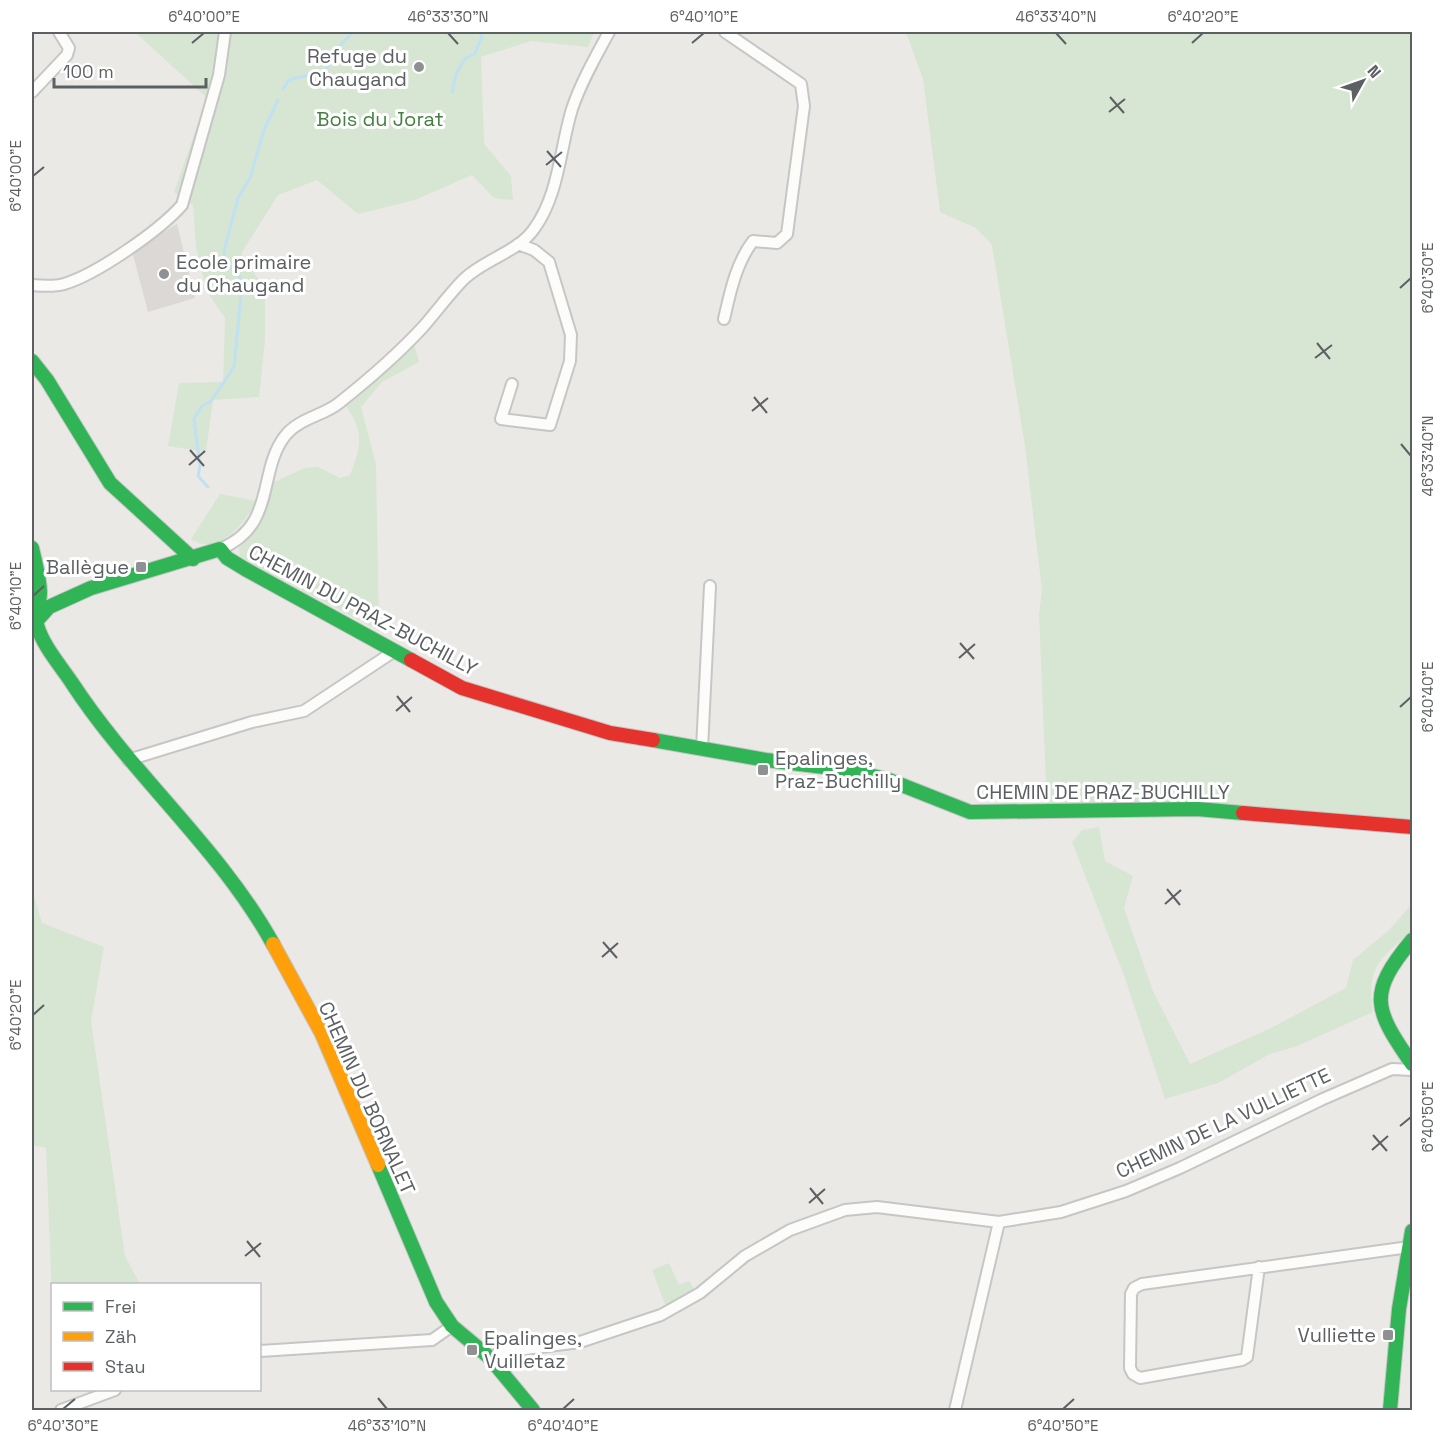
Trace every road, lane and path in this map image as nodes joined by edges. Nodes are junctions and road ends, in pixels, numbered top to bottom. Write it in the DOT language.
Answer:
graph roads {
  1 [pos="59,32"];
  2 [pos="225,32"];
  3 [pos="609,32"];
  4 [pos="725,32"];
  5 [pos="32,92"];
  6 [pos="518,244"];
  7 [pos="32,285"];
  8 [pos="724,319"];
  9 [pos="32,361"];
  10 [pos="512,384"];
  11 [pos="32,548"];
  12 [pos="220,549"];
  13 [pos="193,559"];
  14 [pos="710,586"];
  15 [pos="34,624"];
  16 [pos="393,652"];
  17 [pos="702,749"];
  18 [pos="128,759"];
  19 [pos="906,787"];
  20 [pos="1413,827"];
  21 [pos="1413,940"];
  22 [pos="1403,1050"];
  23 [pos="1413,1064"];
  24 [pos="1392,1069"];
  25 [pos="1413,1070"];
  26 [pos="999,1222"];
  27 [pos="1411,1241"];
  28 [pos="1259,1267"];
  29 [pos="452,1326"];
  30 [pos="261,1351"];
  31 [pos="489,1358"];
  32 [pos="110,1391"];
  33 [pos="61,1410"];
  34 [pos="533,1410"];
  35 [pos="955,1410"];
  36 [pos="1390,1410"];
  1 -- 5 [label="street"];
  2 -- 7 [label="street"];
  3 -- 6 [label="street"];
  4 -- 8 [label="street"];
  6 -- 10 [label="street"];
  6 -- 12 [label="street"];
  9 -- 13 [label="street"];
  11 -- 15 [label="street"];
  12 -- 13 [label="street"];
  12 -- 16 [label="street, CHEMIN DU PRAZ-BUCHILLY"];
  13 -- 15 [label="street"];
  14 -- 17 [label="street"];
  15 -- 18 [label="street, CHEMIN DU BORNALET"];
  16 -- 17 [label="street, CHEMIN DU PRAZ-BUCHILLY"];
  16 -- 18 [label="street"];
  17 -- 19 [label="street, CHEMIN DU PRAZ-BUCHILLY"];
  18 -- 29 [label="street, CHEMIN DU BORNALET"];
  19 -- 20 [label="street, CHEMIN DE PRAZ-BUCHILLY"];
  21 -- 22 [label="street"];
  22 -- 23 [label="street"];
  22 -- 24 [label="street"];
  24 -- 25 [label="street, CHEMIN DE LA VULLIETTE"];
  24 -- 26 [label="street, CHEMIN DE LA VULLIETTE"];
  26 -- 31 [label="street, CHEMIN DE LA VULLIETTE"];
  26 -- 35 [label="street"];
  27 -- 28 [label="street"];
  27 -- 36 [label="street"];
  28 -- 28 [label="street"];
  29 -- 30 [label="street"];
  29 -- 31 [label="street, CHEMIN DU BORNALET"];
  31 -- 34 [label="street, CHEMIN DU BORNALET"];
  32 -- 33 [label="street"];
}
